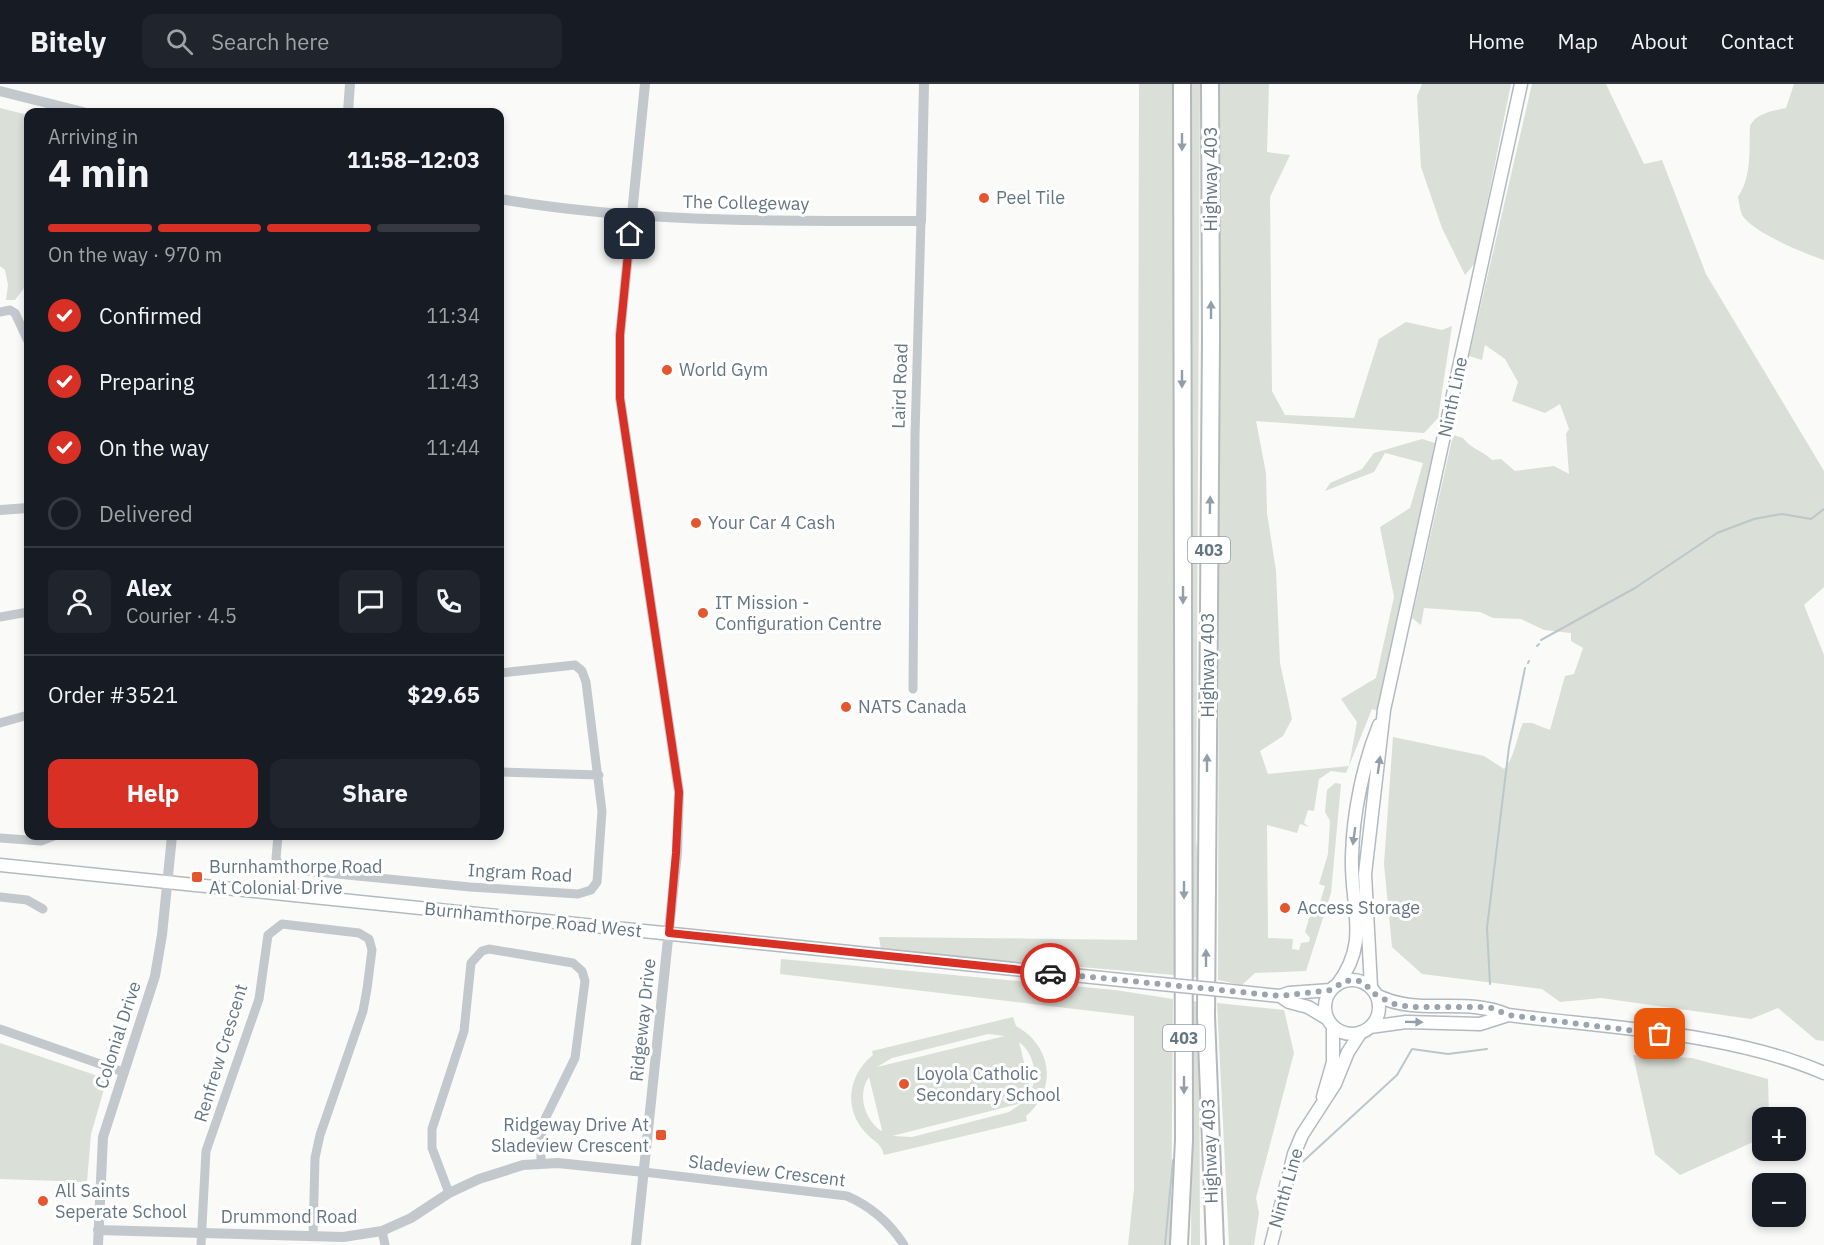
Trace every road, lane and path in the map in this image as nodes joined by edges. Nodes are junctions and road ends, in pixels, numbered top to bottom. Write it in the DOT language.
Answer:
graph roads {
  1 [pos="350,84"];
  2 [pos="645,84"];
  3 [pos="924,84"];
  4 [pos="1182,84"];
  5 [pos="1210,84"];
  6 [pos="1521,84"];
  7 [pos="0,91"];
  8 [pos="67,108"];
  9 [pos="348,108"];
  10 [pos="504,200"];
  11 [pos="633,214"];
  12 [pos="921,221"];
  13 [pos="0,312"];
  14 [pos="24,332"];
  15 [pos="24,508"];
  16 [pos="0,510"];
  17 [pos="24,613"];
  18 [pos="0,617"];
  19 [pos="504,673"];
  20 [pos="913,689"];
  21 [pos="1384,710"];
  22 [pos="24,716"];
  23 [pos="0,723"];
  24 [pos="504,772"];
  25 [pos="599,775"];
  26 [pos="0,838"];
  27 [pos="24,840"];
  28 [pos="27,840"];
  29 [pos="44,840"];
  30 [pos="172,840"];
  31 [pos="278,840"];
  32 [pos="0,865"];
  33 [pos="167,882"];
  34 [pos="0,897"];
  35 [pos="43,909"];
  36 [pos="669,933"];
  37 [pos="1334,988"];
  38 [pos="1373,991"];
  39 [pos="1280,996"];
  40 [pos="1508,1015"];
  41 [pos="1331,1022"];
  42 [pos="0,1029"];
  43 [pos="1366,1030"];
  44 [pos="123,1072"];
  45 [pos="1824,1073"];
  46 [pos="1323,1101"];
  47 [pos="541,1162"];
  48 [pos="1210,1162"];
  49 [pos="644,1172"];
  50 [pos="449,1192"];
  51 [pos="98,1230"];
  52 [pos="382,1231"];
  53 [pos="313,1236"];
  54 [pos="201,1239"];
  55 [pos="98,1245"];
  56 [pos="385,1245"];
  57 [pos="636,1245"];
  58 [pos="904,1245"];
  59 [pos="1179,1245"];
  60 [pos="1203,1245"];
  61 [pos="1215,1245"];
  62 [pos="1271,1245"];
  1 -- 9 [label="street"];
  2 -- 11 [label="street, Ridgeway Drive"];
  3 -- 12 [label="street, Laird Road"];
  4 -- 59 [label="highway, Highway 403 / 403, one-way"];
  48 -- 5 [label="highway, Highway 403 / 403, one-way"];
  6 -- 21 [label="main road, Ninth Line"];
  7 -- 8 [label="street"];
  10 -- 11 [label="street, The Collegeway"];
  11 -- 12 [label="street, The Collegeway"];
  11 -- 36 [label="street, Ridgeway Drive"];
  12 -- 20 [label="street, Laird Road"];
  13 -- 14 [label="street"];
  15 -- 16 [label="street"];
  17 -- 18 [label="street"];
  19 -- 25 [label="street, Ingram Road"];
  21 -- 37 [label="main road, Ninth Line, one-way"];
  38 -- 21 [label="main road, Ninth Line, one-way"];
  22 -- 23 [label="street"];
  24 -- 25 [label="street"];
  25 -- 31 [label="street, Ingram Road"];
  26 -- 27 [label="street"];
  28 -- 29 [label="street"];
  30 -- 33 [label="street, Colonial Drive"];
  32 -- 33 [label="main road, Burnhamthorpe Road West"];
  33 -- 36 [label="main road, Burnhamthorpe Road West"];
  33 -- 44 [label="street, Colonial Drive"];
  34 -- 35 [label="street"];
  36 -- 39 [label="main road, Burnhamthorpe Road West, bridge"];
  36 -- 49 [label="street, Ridgeway Drive"];
  37 -- 38 [label="main road"];
  37 -- 39 [label="main road, Burnhamthorpe Road West"];
  37 -- 41 [label="main road"];
  38 -- 40 [label="main road"];
  38 -- 43 [label="main road"];
  39 -- 41 [label="main road, Burnhamthorpe Road West"];
  43 -- 40 [label="main road, one-way"];
  40 -- 45 [label="main road"];
  41 -- 43 [label="main road"];
  41 -- 46 [label="main road, Ninth Line"];
  42 -- 44 [label="street"];
  43 -- 46 [label="main road, Ninth Line"];
  44 -- 51 [label="street, Colonial Drive"];
  46 -- 62 [label="main road, Ninth Line"];
  47 -- 49 [label="street, Drummond Road"];
  47 -- 50 [label="street, Drummond Road"];
  47 -- 50 [label="street"];
  48 -- 60 [label="highway"];
  48 -- 61 [label="highway, Highway 403 / 403"];
  49 -- 57 [label="street, Ridgeway Drive"];
  49 -- 58 [label="street, Sladeview Crescent"];
  50 -- 52 [label="street, Drummond Road"];
  51 -- 54 [label="street, Drummond Road"];
  51 -- 55 [label="street, Colonial Drive"];
  52 -- 53 [label="street, Drummond Road"];
  52 -- 56 [label="street"];
  53 -- 54 [label="street, Drummond Road"];
  53 -- 54 [label="street, Renfrew Crescent"];
}
